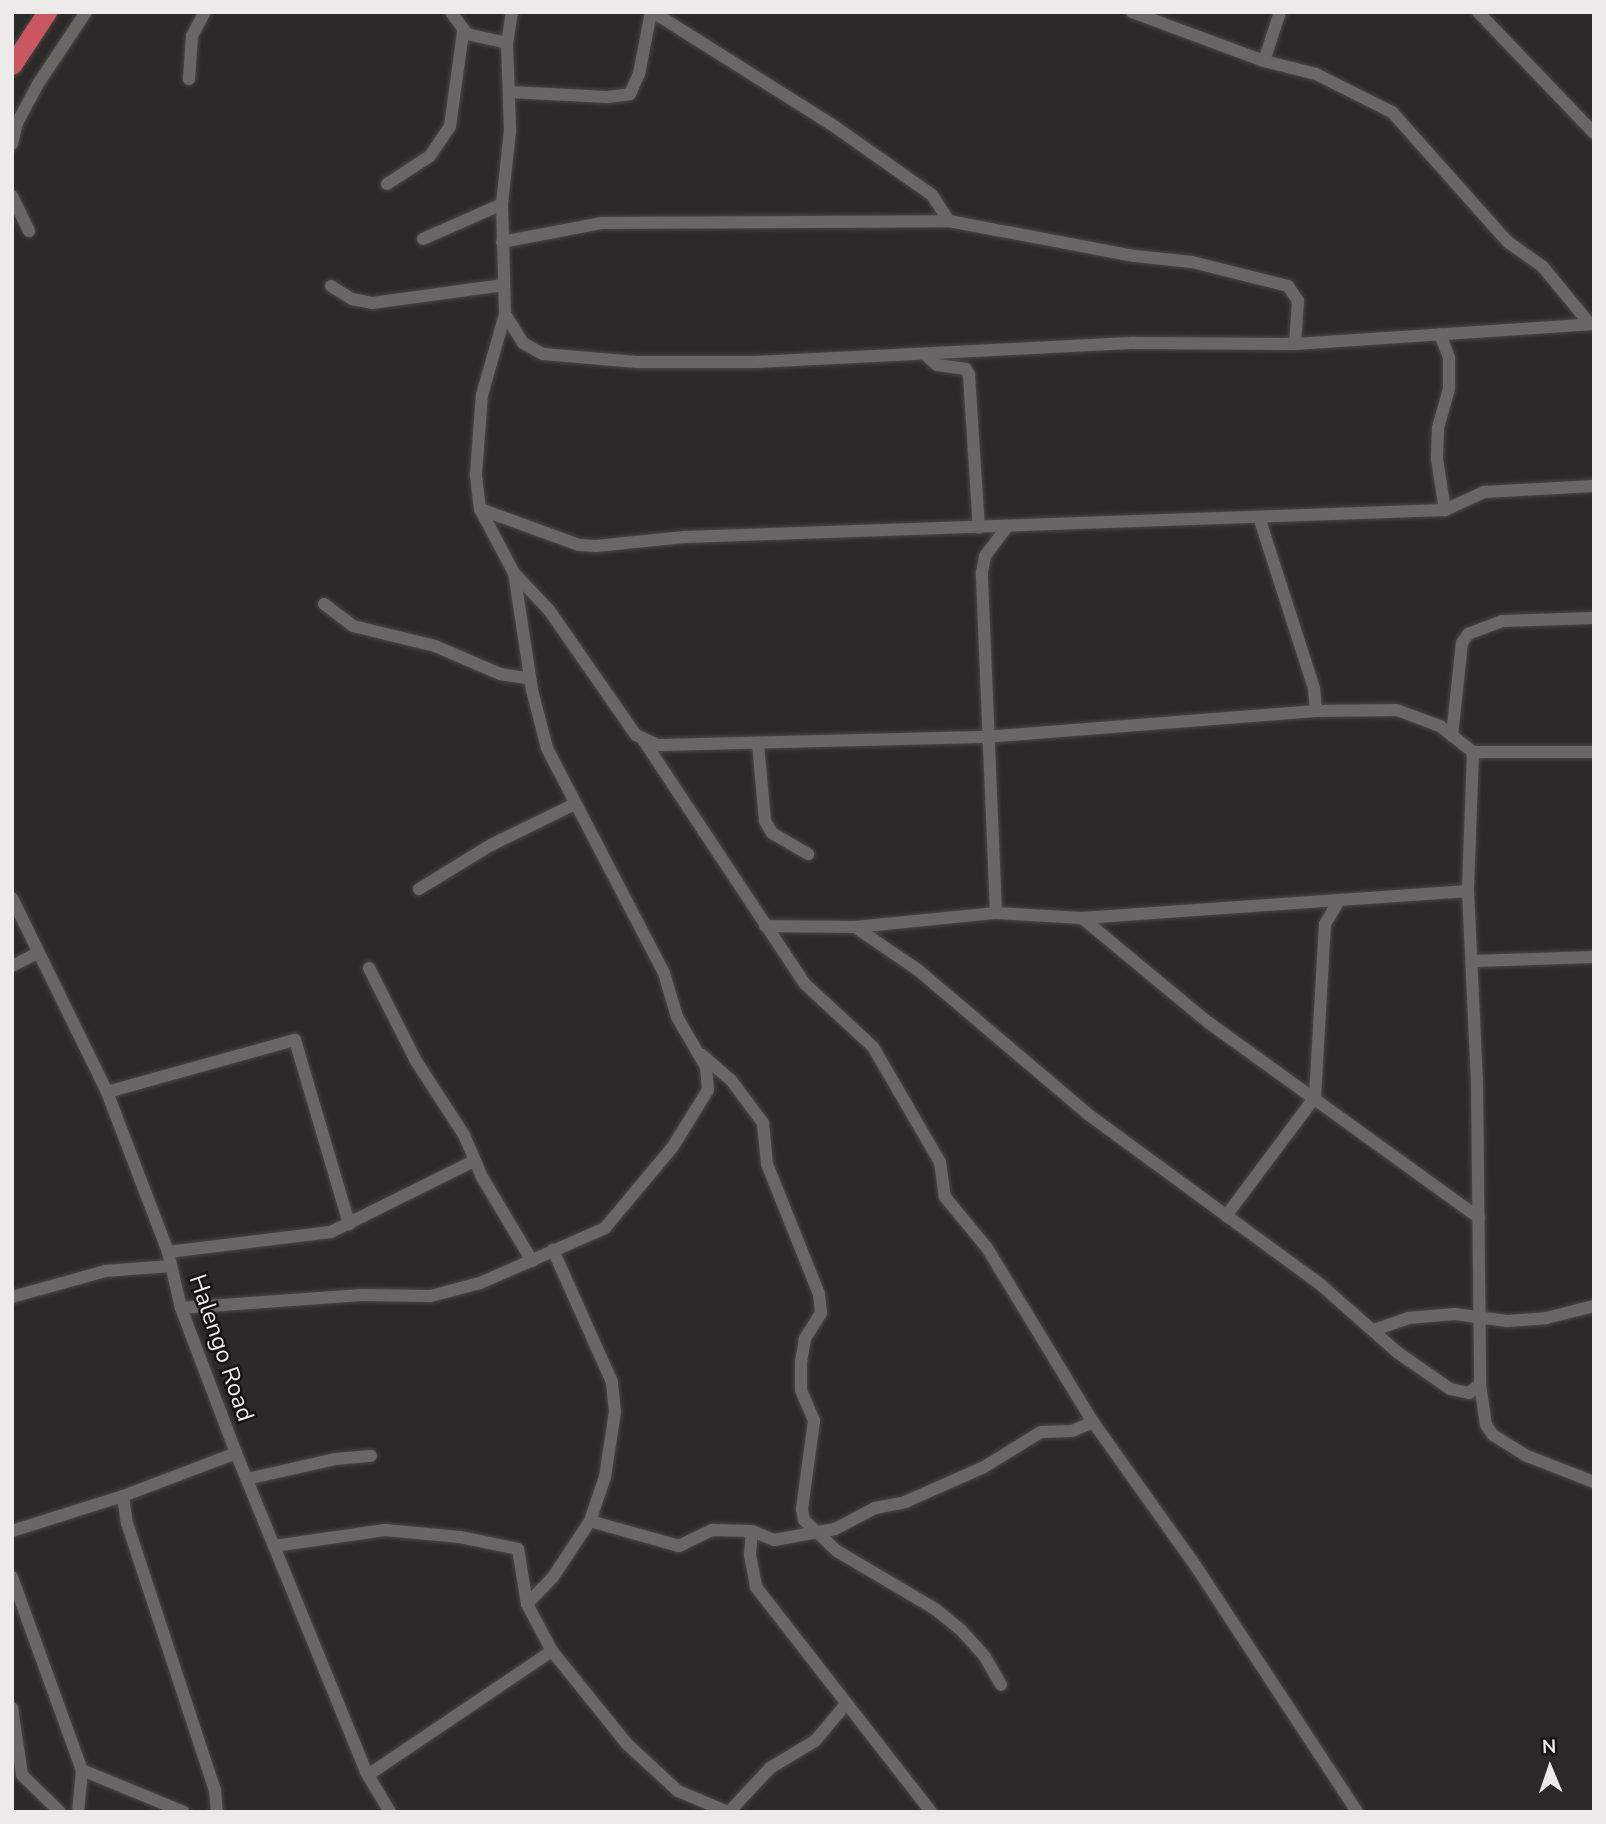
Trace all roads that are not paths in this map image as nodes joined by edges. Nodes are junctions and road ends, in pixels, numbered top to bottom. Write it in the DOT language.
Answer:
graph roads {
  1 [pos="47,12"];
  2 [pos="86,12"];
  3 [pos="205,12"];
  4 [pos="451,12"];
  5 [pos="512,12"];
  6 [pos="652,12"];
  7 [pos="1132,12"];
  8 [pos="1280,12"];
  9 [pos="1478,12"];
  10 [pos="463,32"];
  11 [pos="507,43"];
  12 [pos="1264,61"];
  13 [pos="12,65"];
  14 [pos="190,79"];
  15 [pos="510,92"];
  16 [pos="1594,133"];
  17 [pos="12,144"];
  18 [pos="387,184"];
  19 [pos="12,196"];
  20 [pos="502,204"];
  21 [pos="948,220"];
  22 [pos="29,231"];
  23 [pos="423,239"];
  24 [pos="502,242"];
  25 [pos="504,285"];
  26 [pos="331,286"];
  27 [pos="505,314"];
  28 [pos="1591,323"];
  29 [pos="1440,334"];
  30 [pos="1295,344"];
  31 [pos="927,356"];
  32 [pos="1594,486"];
  33 [pos="481,509"];
  34 [pos="1445,510"];
  35 [pos="1259,517"];
  36 [pos="979,528"];
  37 [pos="1006,528"];
  38 [pos="514,573"];
  39 [pos="324,604"];
  40 [pos="1594,618"];
  41 [pos="530,679"];
  42 [pos="1316,711"];
  43 [pos="1452,736"];
  44 [pos="985,737"];
  45 [pos="644,741"];
  46 [pos="758,744"];
  47 [pos="1473,752"];
  48 [pos="1594,752"];
  49 [pos="575,804"];
  50 [pos="808,854"];
  51 [pos="419,889"];
  52 [pos="1468,891"];
  53 [pos="12,898"];
  54 [pos="1338,902"];
  55 [pos="996,913"];
  56 [pos="1082,918"];
  57 [pos="765,926"];
  58 [pos="855,927"];
  59 [pos="36,954"];
  60 [pos="1594,957"];
  61 [pos="1473,961"];
  62 [pos="12,966"];
  63 [pos="369,968"];
  64 [pos="702,1055"];
  65 [pos="107,1092"];
  66 [pos="1315,1097"];
  67 [pos="474,1161"];
  68 [pos="1226,1216"];
  69 [pos="1479,1218"];
  70 [pos="349,1224"];
  71 [pos="553,1250"];
  72 [pos="169,1252"];
  73 [pos="531,1261"];
  74 [pos="171,1266"];
  75 [pos="12,1297"];
  76 [pos="1594,1306"];
  77 [pos="181,1308"];
  78 [pos="1480,1320"];
  79 [pos="1374,1330"];
  80 [pos="1480,1384"];
  81 [pos="1093,1422"];
  82 [pos="236,1453"];
  83 [pos="371,1456"];
  84 [pos="247,1479"];
  85 [pos="1594,1482"];
  86 [pos="123,1496"];
  87 [pos="590,1521"];
  88 [pos="12,1531"];
  89 [pos="752,1531"];
  90 [pos="813,1531"];
  91 [pos="274,1546"];
  92 [pos="12,1577"];
  93 [pos="527,1604"];
  94 [pos="552,1651"];
  95 [pos="1001,1685"];
  96 [pos="846,1704"];
  97 [pos="12,1708"];
  98 [pos="82,1770"];
  99 [pos="368,1775"];
  100 [pos="60,1812"];
  101 [pos="78,1812"];
  102 [pos="184,1812"];
  103 [pos="217,1812"];
  104 [pos="390,1812"];
  105 [pos="728,1812"];
  106 [pos="931,1812"];
  107 [pos="1357,1812"];
  1 -- 13 [label="highway"];
  2 -- 17 [label="street"];
  3 -- 14 [label="street"];
  4 -- 10 [label="street"];
  5 -- 11 [label="street"];
  6 -- 15 [label="street"];
  6 -- 21 [label="street"];
  7 -- 12 [label="street"];
  8 -- 12 [label="street"];
  9 -- 16 [label="street"];
  10 -- 11 [label="street"];
  10 -- 18 [label="street"];
  11 -- 15 [label="street"];
  12 -- 28 [label="street"];
  15 -- 20 [label="street"];
  19 -- 22 [label="street"];
  20 -- 23 [label="street"];
  20 -- 24 [label="street"];
  21 -- 24 [label="street"];
  21 -- 30 [label="street"];
  24 -- 25 [label="street"];
  25 -- 26 [label="street"];
  25 -- 27 [label="street"];
  27 -- 31 [label="street"];
  27 -- 33 [label="street"];
  28 -- 29 [label="street"];
  29 -- 30 [label="street"];
  29 -- 34 [label="street"];
  30 -- 31 [label="street"];
  31 -- 36 [label="street"];
  32 -- 34 [label="street"];
  33 -- 36 [label="street"];
  33 -- 38 [label="street"];
  34 -- 35 [label="street"];
  35 -- 37 [label="street"];
  35 -- 42 [label="street"];
  36 -- 37 [label="street"];
  37 -- 44 [label="street"];
  38 -- 41 [label="street"];
  38 -- 45 [label="street"];
  39 -- 41 [label="street"];
  40 -- 43 [label="street"];
  41 -- 49 [label="street"];
  42 -- 43 [label="street"];
  42 -- 44 [label="street"];
  43 -- 47 [label="street"];
  44 -- 46 [label="street"];
  44 -- 55 [label="street"];
  45 -- 46 [label="street"];
  45 -- 57 [label="street"];
  46 -- 50 [label="street"];
  47 -- 48 [label="street"];
  47 -- 52 [label="street"];
  49 -- 51 [label="street"];
  49 -- 64 [label="street"];
  52 -- 54 [label="street"];
  52 -- 61 [label="street"];
  53 -- 59 [label="street, Halengo Road"];
  54 -- 56 [label="street"];
  54 -- 66 [label="street"];
  55 -- 56 [label="street"];
  55 -- 58 [label="street"];
  56 -- 66 [label="street"];
  57 -- 58 [label="street"];
  57 -- 81 [label="street"];
  58 -- 68 [label="street"];
  59 -- 62 [label="street"];
  59 -- 65 [label="street, Halengo Road"];
  60 -- 61 [label="street"];
  61 -- 69 [label="street"];
  63 -- 67 [label="street"];
  64 -- 71 [label="street"];
  64 -- 90 [label="street"];
  65 -- 70 [label="street"];
  65 -- 72 [label="street, Halengo Road"];
  66 -- 68 [label="street"];
  66 -- 69 [label="street"];
  67 -- 70 [label="street"];
  67 -- 73 [label="street"];
  68 -- 79 [label="street"];
  69 -- 78 [label="street"];
  70 -- 72 [label="street"];
  71 -- 73 [label="street"];
  71 -- 87 [label="street"];
  72 -- 74 [label="street, Halengo Road"];
  73 -- 77 [label="street"];
  74 -- 75 [label="street"];
  74 -- 77 [label="street, Halengo Road"];
  76 -- 78 [label="street"];
  77 -- 82 [label="street, Halengo Road"];
  78 -- 79 [label="street"];
  78 -- 80 [label="street"];
  79 -- 80 [label="street"];
  80 -- 85 [label="street"];
  81 -- 90 [label="street"];
  81 -- 107 [label="street"];
  82 -- 84 [label="street, Halengo Road"];
  82 -- 86 [label="street"];
  83 -- 84 [label="street"];
  84 -- 91 [label="street, Halengo Road"];
  86 -- 88 [label="street"];
  86 -- 103 [label="street"];
  87 -- 89 [label="street"];
  87 -- 93 [label="street"];
  89 -- 90 [label="street"];
  89 -- 96 [label="street"];
  90 -- 95 [label="street"];
  91 -- 93 [label="street"];
  91 -- 99 [label="street, Halengo Road"];
  92 -- 98 [label="street"];
  93 -- 94 [label="street"];
  94 -- 99 [label="street"];
  94 -- 105 [label="street"];
  96 -- 105 [label="street"];
  96 -- 106 [label="street"];
  97 -- 100 [label="street"];
  98 -- 101 [label="street"];
  98 -- 102 [label="street"];
  99 -- 104 [label="street, Halengo Road"];
}
